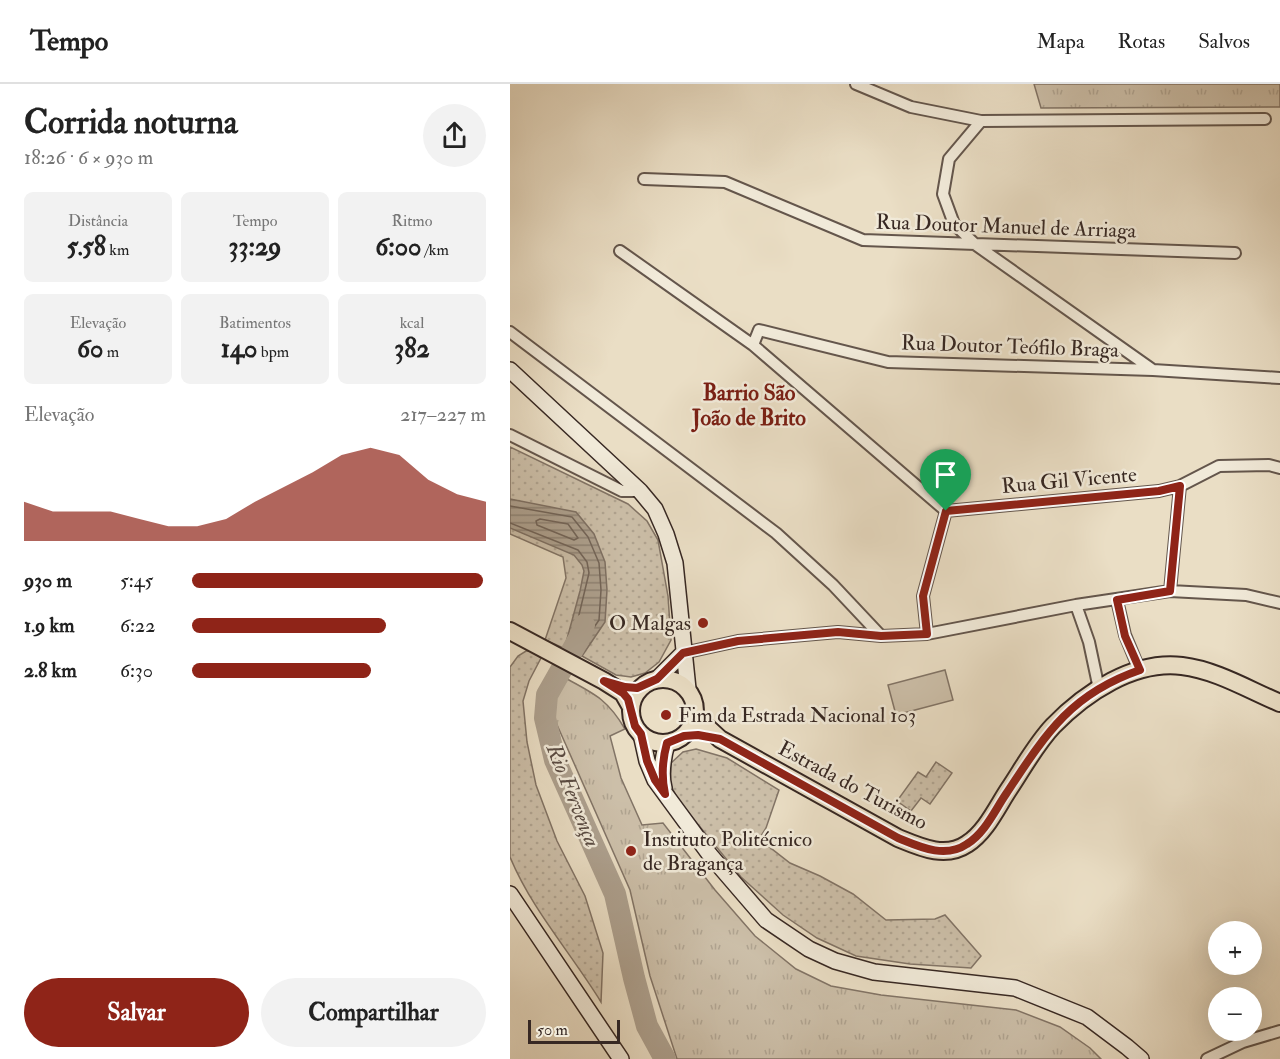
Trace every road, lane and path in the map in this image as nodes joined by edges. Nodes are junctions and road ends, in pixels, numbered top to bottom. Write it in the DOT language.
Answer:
graph roads {
  1 [pos="856,84"];
  2 [pos="1265,119"];
  3 [pos="981,121"];
  4 [pos="644,179"];
  5 [pos="976,245"];
  6 [pos="620,251"];
  7 [pos="1235,253"];
  8 [pos="510,332"];
  9 [pos="753,345"];
  10 [pos="510,370"];
  11 [pos="1153,370"];
  12 [pos="1280,378"];
  13 [pos="510,435"];
  14 [pos="1280,468"];
  15 [pos="1180,486"];
  16 [pos="640,490"];
  17 [pos="946,511"];
  18 [pos="1170,591"];
  19 [pos="1117,600"];
  20 [pos="1280,603"];
  21 [pos="1076,605"];
  22 [pos="511,633"];
  23 [pos="927,634"];
  24 [pos="881,636"];
  25 [pos="683,653"];
  26 [pos="1140,670"];
  27 [pos="652,680"];
  28 [pos="604,681"];
  29 [pos="688,689"];
  30 [pos="1099,689"];
  31 [pos="1280,703"];
  32 [pos="631,707"];
  33 [pos="695,716"];
  34 [pos="641,734"];
  35 [pos="684,736"];
  36 [pos="720,739"];
  37 [pos="667,743"];
  38 [pos="665,794"];
  39 [pos="510,894"];
  40 [pos="1280,1031"];
  41 [pos="621,1059"];
  42 [pos="1141,1059"];
  43 [pos="1207,1059"];
  1 -- 3 [label="street"];
  2 -- 3 [label="street"];
  3 -- 5 [label="street"];
  4 -- 5 [label="street, Rua Doutor Manuel de Arriaga"];
  5 -- 7 [label="street, Rua Doutor Manuel de Arriaga"];
  5 -- 11 [label="street"];
  6 -- 9 [label="street"];
  8 -- 24 [label="street"];
  9 -- 11 [label="street, Rua Doutor Teófilo Braga"];
  9 -- 17 [label="street"];
  10 -- 16 [label="street"];
  11 -- 12 [label="street, Rua Doutor Teófilo Braga"];
  13 -- 16 [label="street"];
  14 -- 15 [label="street, Rua Gil Vicente"];
  15 -- 17 [label="street, Rua Gil Vicente"];
  15 -- 18 [label="street"];
  16 -- 25 [label="street"];
  17 -- 23 [label="street"];
  18 -- 19 [label="street"];
  18 -- 20 [label="street"];
  19 -- 21 [label="street"];
  19 -- 26 [label="street"];
  21 -- 23 [label="street"];
  21 -- 30 [label="street"];
  22 -- 28 [label="main road"];
  23 -- 24 [label="street"];
  24 -- 25 [label="street"];
  25 -- 27 [label="street"];
  25 -- 29 [label="street"];
  26 -- 30 [label="main road, Estrada do Turismo"];
  26 -- 31 [label="main road, Estrada do Turismo"];
  27 -- 28 [label="main road"];
  27 -- 29 [label="main road"];
  27 -- 32 [label="main road"];
  28 -- 32 [label="main road"];
  29 -- 33 [label="main road"];
  30 -- 36 [label="main road, Estrada do Turismo"];
  32 -- 34 [label="main road"];
  33 -- 35 [label="main road"];
  33 -- 36 [label="main road, Estrada do Turismo"];
  34 -- 37 [label="main road"];
  34 -- 38 [label="street"];
  35 -- 36 [label="main road, Estrada do Turismo"];
  35 -- 37 [label="main road"];
  37 -- 38 [label="street"];
  38 -- 42 [label="street"];
  39 -- 41 [label="street"];
  40 -- 43 [label="street"];
}
